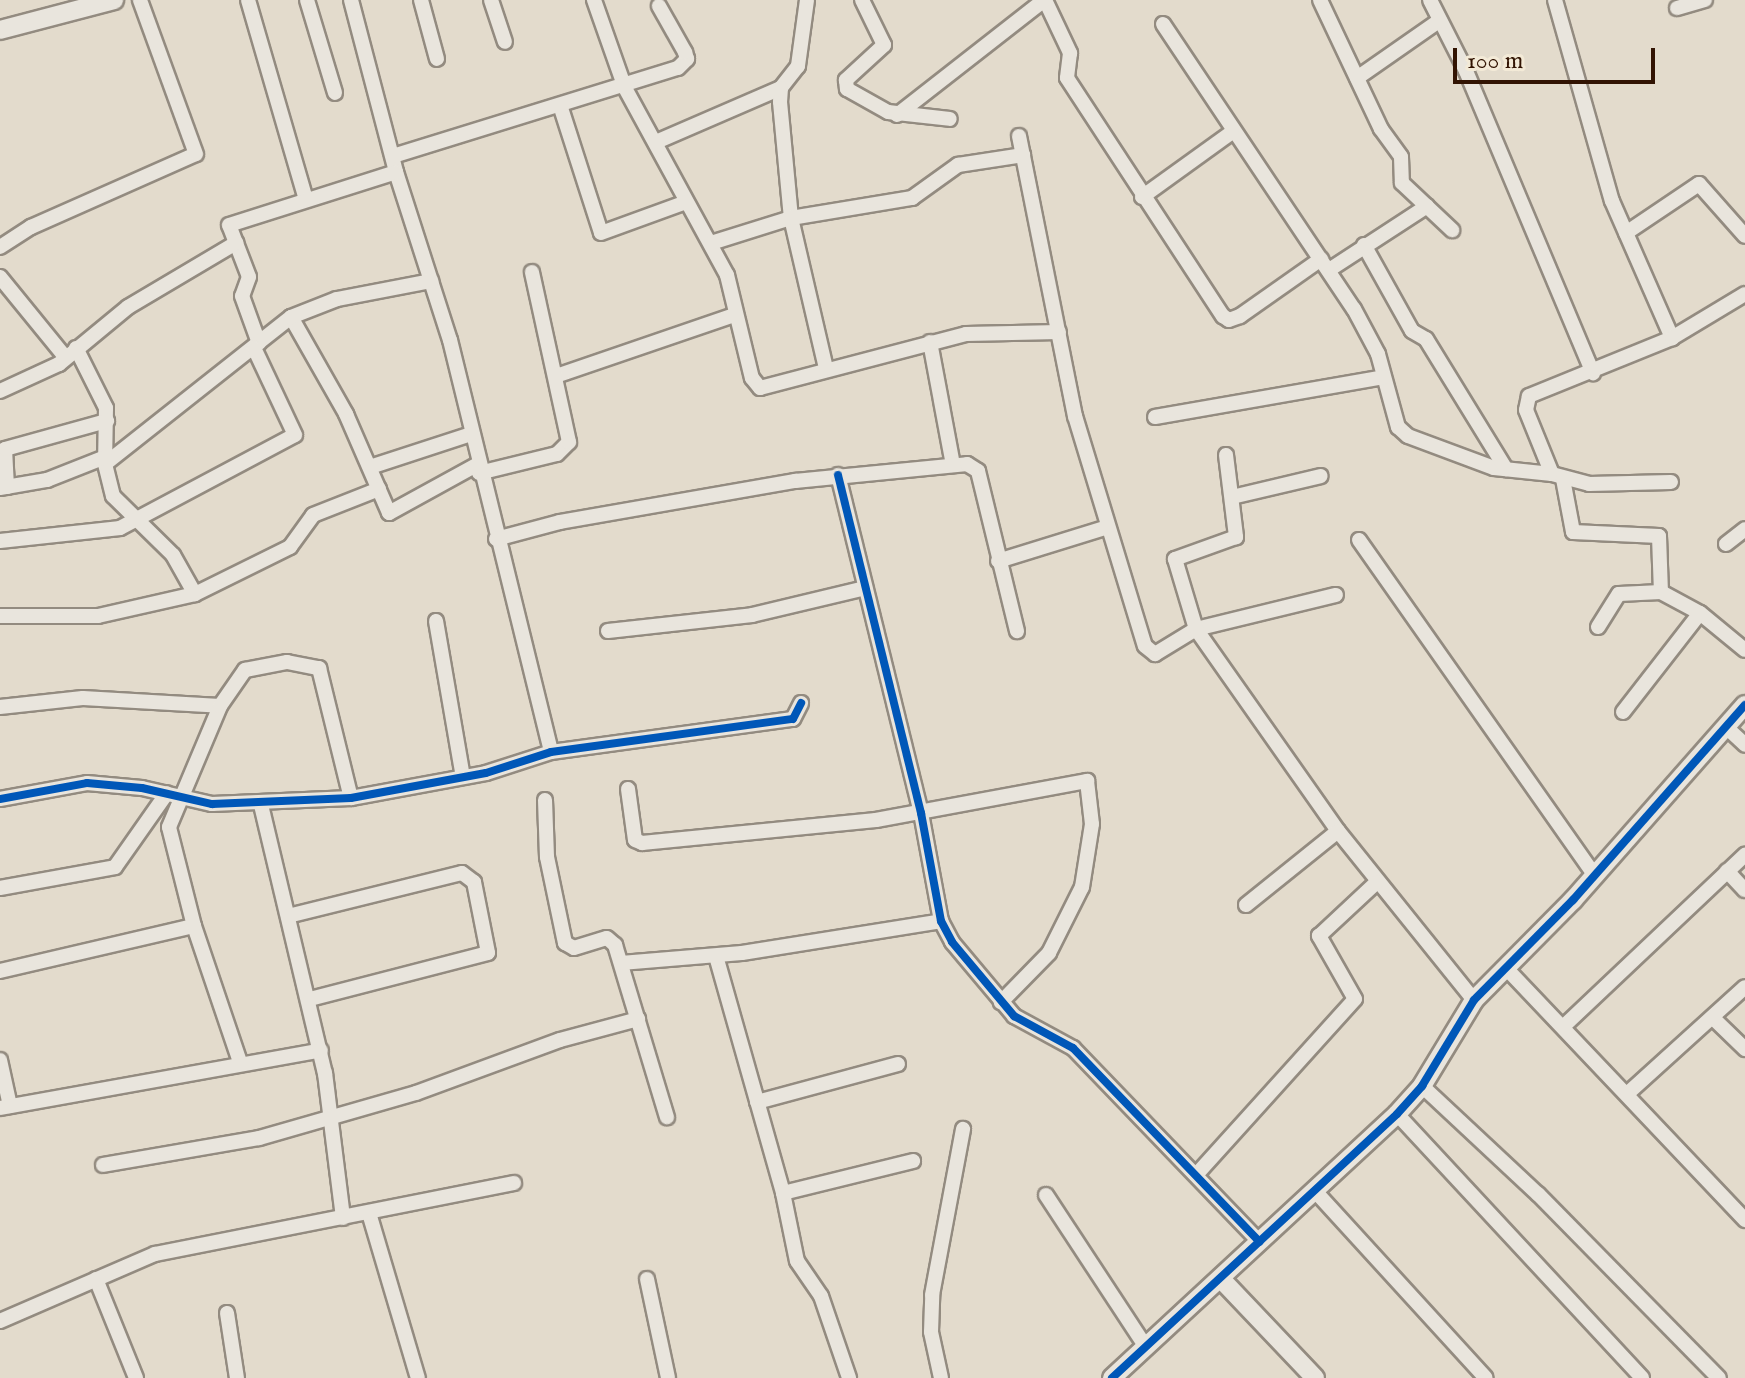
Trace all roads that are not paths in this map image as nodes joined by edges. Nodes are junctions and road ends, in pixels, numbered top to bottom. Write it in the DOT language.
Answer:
graph roads {
  1 [pos="114,0"];
  2 [pos="140,0"];
  3 [pos="248,0"];
  4 [pos="307,0"];
  5 [pos="351,0"];
  6 [pos="421,0"];
  7 [pos="491,0"];
  8 [pos="594,0"];
  9 [pos="807,0"];
  10 [pos="862,0"];
  11 [pos="1045,0"];
  12 [pos="1320,0"];
  13 [pos="1430,0"];
  14 [pos="1555,0"];
  15 [pos="1705,0"];
  16 [pos="659,6"];
  17 [pos="51,8"];
  18 [pos="1677,8"];
  19 [pos="1440,20"];
  20 [pos="1163,24"];
  21 [pos="0,30"];
  22 [pos="505,42"];
  23 [pos="437,59"];
  24 [pos="1357,78"];
  25 [pos="625,88"];
  26 [pos="781,88"];
  27 [pos="335,93"];
  28 [pos="560,105"];
  29 [pos="897,115"];
  30 [pos="950,119"];
  31 [pos="1232,132"];
  32 [pos="1019,136"];
  33 [pos="656,142"];
  34 [pos="1023,155"];
  35 [pos="393,156"];
  36 [pos="396,172"];
  37 [pos="1142,197"];
  38 [pos="306,200"];
  39 [pos="686,202"];
  40 [pos="1427,206"];
  41 [pos="791,218"];
  42 [pos="1452,230"];
  43 [pos="1626,233"];
  44 [pos="1745,236"];
  45 [pos="236,243"];
  46 [pos="711,243"];
  47 [pos="1364,245"];
  48 [pos="0,247"];
  49 [pos="1325,264"];
  50 [pos="532,272"];
  51 [pos="0,277"];
  52 [pos="431,281"];
  53 [pos="1745,294"];
  54 [pos="734,315"];
  55 [pos="291,317"];
  56 [pos="1059,332"];
  57 [pos="1672,338"];
  58 [pos="930,342"];
  59 [pos="257,346"];
  60 [pos="71,353"];
  61 [pos="826,368"];
  62 [pos="1593,373"];
  63 [pos="556,376"];
  64 [pos="1384,377"];
  65 [pos="0,391"];
  66 [pos="1155,417"];
  67 [pos="107,421"];
  68 [pos="471,434"];
  69 [pos="1226,455"];
  70 [pos="105,461"];
  71 [pos="953,465"];
  72 [pos="370,467"];
  73 [pos="478,468"];
  74 [pos="1506,469"];
  75 [pos="838,475"];
  76 [pos="1321,476"];
  77 [pos="1557,476"];
  78 [pos="1671,482"];
  79 [pos="4,488"];
  80 [pos="379,489"];
  81 [pos="1232,497"];
  82 [pos="136,521"];
  83 [pos="1108,527"];
  84 [pos="1745,529"];
  85 [pos="496,539"];
  86 [pos="1359,540"];
  87 [pos="0,541"];
  88 [pos="1726,544"];
  89 [pos="998,561"];
  90 [pos="865,588"];
  91 [pos="1661,592"];
  92 [pos="195,594"];
  93 [pos="1336,595"];
  94 [pos="1700,613"];
  95 [pos="0,616"];
  96 [pos="436,621"];
  97 [pos="1598,627"];
  98 [pos="1196,629"];
  99 [pos="608,631"];
  100 [pos="1017,631"];
  101 [pos="1745,650"];
  102 [pos="801,703"];
  103 [pos="1745,705"];
  104 [pos="220,706"];
  105 [pos="0,707"];
  106 [pos="1623,712"];
  107 [pos="1726,727"];
  108 [pos="1745,745"];
  109 [pos="551,752"];
  110 [pos="463,777"];
  111 [pos="628,789"];
  112 [pos="173,796"];
  113 [pos="351,798"];
  114 [pos="0,799"];
  115 [pos="545,800"];
  116 [pos="261,805"];
  117 [pos="921,813"];
  118 [pos="1338,831"];
  119 [pos="1745,855"];
  120 [pos="1727,871"];
  121 [pos="1595,876"];
  122 [pos="1377,882"];
  123 [pos="0,888"];
  124 [pos="1745,890"];
  125 [pos="1246,905"];
  126 [pos="288,916"];
  127 [pos="941,921"];
  128 [pos="194,926"];
  129 [pos="716,956"];
  130 [pos="621,963"];
  131 [pos="1505,967"];
  132 [pos="0,971"];
  133 [pos="1745,987"];
  134 [pos="310,999"];
  135 [pos="1474,1000"];
  136 [pos="1001,1002"];
  137 [pos="1713,1018"];
  138 [pos="638,1019"];
  139 [pos="1565,1025"];
  140 [pos="1745,1049"];
  141 [pos="321,1050"];
  142 [pos="0,1060"];
  143 [pos="240,1062"];
  144 [pos="898,1064"];
  145 [pos="1422,1086"];
  146 [pos="1627,1094"];
  147 [pos="757,1102"];
  148 [pos="5,1107"];
  149 [pos="1397,1114"];
  150 [pos="333,1117"];
  151 [pos="667,1117"];
  152 [pos="963,1129"];
  153 [pos="913,1161"];
  154 [pos="103,1165"];
  155 [pos="1196,1175"];
  156 [pos="514,1183"];
  157 [pos="1315,1191"];
  158 [pos="783,1193"];
  159 [pos="1046,1195"];
  160 [pos="369,1213"];
  161 [pos="343,1218"];
  162 [pos="1745,1220"];
  163 [pos="1260,1242"];
  164 [pos="96,1279"];
  165 [pos="647,1279"];
  166 [pos="1222,1280"];
  167 [pos="227,1313"];
  168 [pos="0,1321"];
  169 [pos="1146,1347"];
  170 [pos="136,1378"];
  171 [pos="237,1378"];
  172 [pos="418,1378"];
  173 [pos="668,1378"];
  174 [pos="849,1378"];
  175 [pos="941,1378"];
  176 [pos="1112,1378"];
  177 [pos="1315,1378"];
  178 [pos="1486,1378"];
  179 [pos="1642,1378"];
  180 [pos="1719,1378"];
  1 -- 17 [label="street"];
  2 -- 48 [label="street"];
  3 -- 38 [label="street"];
  4 -- 27 [label="street"];
  5 -- 35 [label="street"];
  6 -- 23 [label="street"];
  7 -- 22 [label="street"];
  8 -- 25 [label="street"];
  9 -- 26 [label="street"];
  10 -- 29 [label="street"];
  11 -- 29 [label="street"];
  11 -- 37 [label="street"];
  12 -- 24 [label="street"];
  13 -- 19 [label="street"];
  14 -- 43 [label="street"];
  15 -- 18 [label="street"];
  16 -- 25 [label="street"];
  17 -- 21 [label="street"];
  19 -- 24 [label="street"];
  19 -- 62 [label="street"];
  20 -- 31 [label="street"];
  24 -- 40 [label="street"];
  25 -- 28 [label="street"];
  25 -- 33 [label="street"];
  26 -- 33 [label="street"];
  26 -- 41 [label="street"];
  28 -- 35 [label="street"];
  28 -- 39 [label="street"];
  29 -- 30 [label="street"];
  31 -- 37 [label="street"];
  31 -- 49 [label="street"];
  32 -- 34 [label="street"];
  33 -- 39 [label="street"];
  34 -- 41 [label="street"];
  34 -- 56 [label="street"];
  35 -- 36 [label="street"];
  36 -- 38 [label="street"];
  36 -- 52 [label="street"];
  37 -- 49 [label="street"];
  38 -- 45 [label="street"];
  39 -- 46 [label="street"];
  40 -- 42 [label="street"];
  40 -- 47 [label="street"];
  41 -- 46 [label="street"];
  41 -- 61 [label="street"];
  43 -- 44 [label="street"];
  43 -- 57 [label="street"];
  45 -- 59 [label="street"];
  45 -- 60 [label="street"];
  46 -- 54 [label="street"];
  47 -- 49 [label="street"];
  47 -- 74 [label="street"];
  49 -- 64 [label="street"];
  50 -- 63 [label="street"];
  51 -- 60 [label="street"];
  52 -- 55 [label="street"];
  52 -- 68 [label="street"];
  53 -- 57 [label="street"];
  54 -- 61 [label="street"];
  54 -- 63 [label="street"];
  55 -- 59 [label="street"];
  55 -- 72 [label="street"];
  56 -- 58 [label="street"];
  56 -- 83 [label="street"];
  57 -- 62 [label="street"];
  58 -- 61 [label="street"];
  58 -- 71 [label="street"];
  59 -- 70 [label="street"];
  59 -- 82 [label="street"];
  60 -- 65 [label="street"];
  60 -- 67 [label="street"];
  62 -- 77 [label="street"];
  63 -- 73 [label="street"];
  64 -- 66 [label="street"];
  64 -- 74 [label="street"];
  67 -- 70 [label="street"];
  67 -- 79 [label="street"];
  68 -- 72 [label="street"];
  68 -- 73 [label="street"];
  69 -- 81 [label="street"];
  70 -- 79 [label="street"];
  70 -- 82 [label="street"];
  71 -- 75 [label="street"];
  71 -- 89 [label="street"];
  72 -- 80 [label="street"];
  73 -- 80 [label="street"];
  73 -- 85 [label="street"];
  74 -- 77 [label="street"];
  75 -- 85 [label="street"];
  75 -- 90 [label="street"];
  76 -- 81 [label="street"];
  77 -- 78 [label="street"];
  77 -- 91 [label="street"];
  80 -- 92 [label="street"];
  81 -- 98 [label="street"];
  82 -- 87 [label="street"];
  82 -- 92 [label="street"];
  83 -- 89 [label="street"];
  83 -- 98 [label="street"];
  84 -- 88 [label="street"];
  85 -- 109 [label="street"];
  86 -- 121 [label="street"];
  89 -- 100 [label="street"];
  90 -- 99 [label="street"];
  90 -- 117 [label="street"];
  91 -- 94 [label="street"];
  91 -- 97 [label="street"];
  92 -- 95 [label="street"];
  93 -- 98 [label="street"];
  94 -- 101 [label="street"];
  94 -- 106 [label="street"];
  96 -- 110 [label="street"];
  98 -- 118 [label="street"];
  102 -- 109 [label="street"];
  103 -- 107 [label="street"];
  104 -- 105 [label="street"];
  104 -- 112 [label="street"];
  104 -- 113 [label="street"];
  107 -- 108 [label="street"];
  107 -- 121 [label="street"];
  109 -- 110 [label="street"];
  110 -- 113 [label="street"];
  111 -- 117 [label="street"];
  112 -- 114 [label="street"];
  112 -- 116 [label="street"];
  112 -- 123 [label="street"];
  112 -- 128 [label="street"];
  113 -- 116 [label="street"];
  115 -- 130 [label="street"];
  116 -- 126 [label="street"];
  117 -- 127 [label="street"];
  117 -- 136 [label="street"];
  118 -- 122 [label="street"];
  118 -- 125 [label="street"];
  119 -- 120 [label="street"];
  120 -- 124 [label="street"];
  120 -- 139 [label="street"];
  121 -- 131 [label="street"];
  122 -- 135 [label="street"];
  122 -- 155 [label="street"];
  126 -- 134 [label="street"];
  126 -- 134 [label="street"];
  127 -- 129 [label="street"];
  127 -- 136 [label="street"];
  128 -- 132 [label="street"];
  128 -- 143 [label="street"];
  129 -- 130 [label="street"];
  129 -- 147 [label="street"];
  130 -- 138 [label="street"];
  131 -- 135 [label="street"];
  131 -- 139 [label="street"];
  133 -- 137 [label="street"];
  134 -- 141 [label="street"];
  135 -- 145 [label="street"];
  136 -- 155 [label="street"];
  137 -- 140 [label="street"];
  137 -- 146 [label="street"];
  138 -- 150 [label="street"];
  138 -- 151 [label="street"];
  139 -- 146 [label="street"];
  141 -- 143 [label="street"];
  141 -- 150 [label="street"];
  142 -- 148 [label="street"];
  143 -- 148 [label="street"];
  144 -- 147 [label="street"];
  145 -- 149 [label="street"];
  145 -- 180 [label="street"];
  146 -- 162 [label="street"];
  147 -- 158 [label="street"];
  149 -- 157 [label="street"];
  149 -- 179 [label="street"];
  150 -- 154 [label="street"];
  150 -- 161 [label="street"];
  152 -- 175 [label="street"];
  153 -- 158 [label="street"];
  155 -- 163 [label="street"];
  156 -- 160 [label="street"];
  157 -- 163 [label="street"];
  157 -- 178 [label="street"];
  158 -- 174 [label="street"];
  159 -- 169 [label="street"];
  160 -- 161 [label="street"];
  160 -- 172 [label="street"];
  161 -- 164 [label="street"];
  163 -- 166 [label="street"];
  164 -- 168 [label="street"];
  164 -- 170 [label="street"];
  165 -- 173 [label="street"];
  166 -- 169 [label="street"];
  166 -- 177 [label="street"];
  167 -- 171 [label="street"];
  169 -- 176 [label="street"];
}
